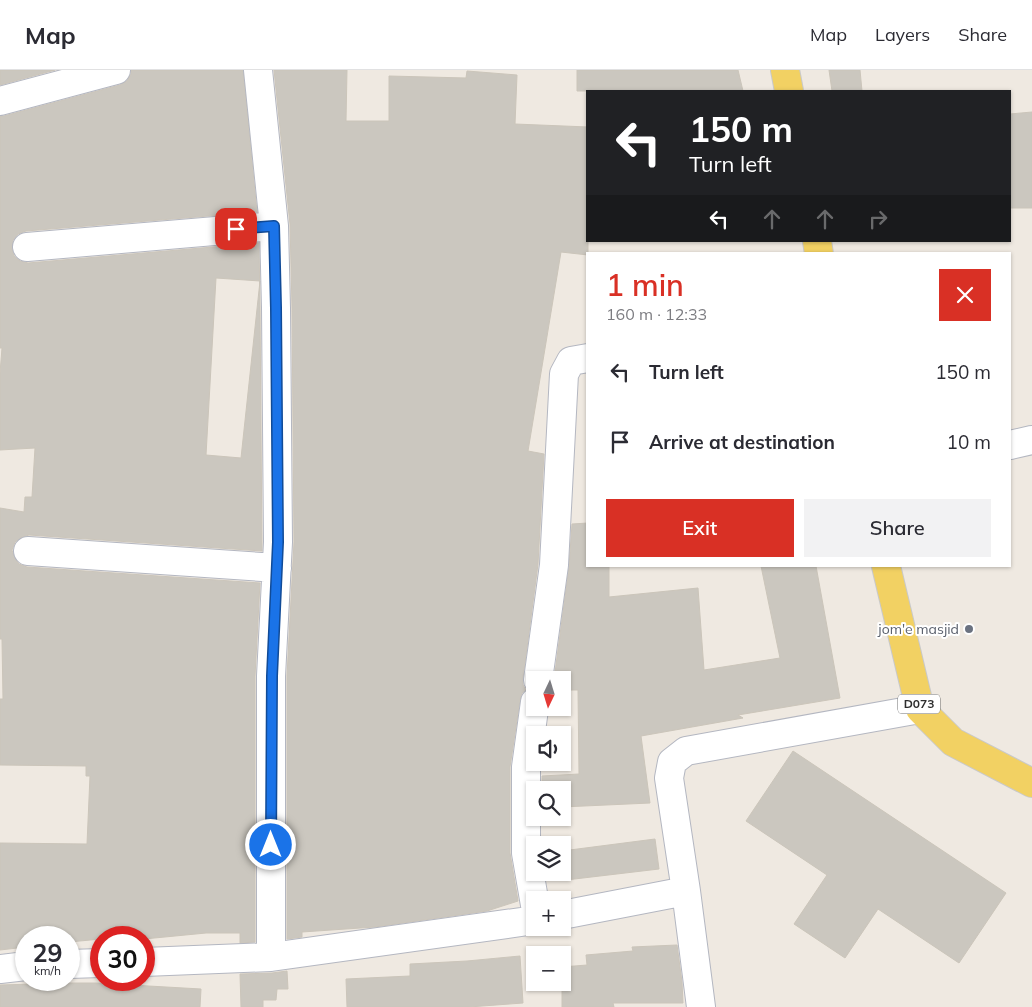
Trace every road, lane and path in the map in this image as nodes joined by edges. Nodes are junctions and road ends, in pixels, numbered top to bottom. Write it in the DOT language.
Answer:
graph roads {
  1 [pos="116,70"];
  2 [pos="258,70"];
  3 [pos="785,70"];
  4 [pos="789,90"];
  5 [pos="0,101"];
  6 [pos="274,226"];
  7 [pos="27,247"];
  8 [pos="586,358"];
  9 [pos="1032,440"];
  10 [pos="1011,445"];
  11 [pos="28,551"];
  12 [pos="886,567"];
  13 [pos="277,568"];
  14 [pos="539,671"];
  15 [pos="920,710"];
  16 [pos="533,716"];
  17 [pos="1032,783"];
  18 [pos="533,891"];
  19 [pos="686,891"];
  20 [pos="571,913"];
  21 [pos="526,921"];
  22 [pos="271,957"];
  23 [pos="155,962"];
  24 [pos="15,967"];
  25 [pos="0,969"];
  26 [pos="702,1007"];
  1 -- 5 [label="street"];
  2 -- 6 [label="street"];
  3 -- 4 [label="main road"];
  6 -- 7 [label="street"];
  6 -- 13 [label="street"];
  8 -- 14 [label="street"];
  9 -- 10 [label="street"];
  11 -- 13 [label="street"];
  12 -- 15 [label="main road, D073"];
  13 -- 22 [label="street"];
  15 -- 17 [label="main road, D073"];
  15 -- 19 [label="street"];
  16 -- 18 [label="street"];
  19 -- 20 [label="street"];
  19 -- 26 [label="street"];
  21 -- 22 [label="street"];
  22 -- 23 [label="street"];
  24 -- 25 [label="street"];
}
